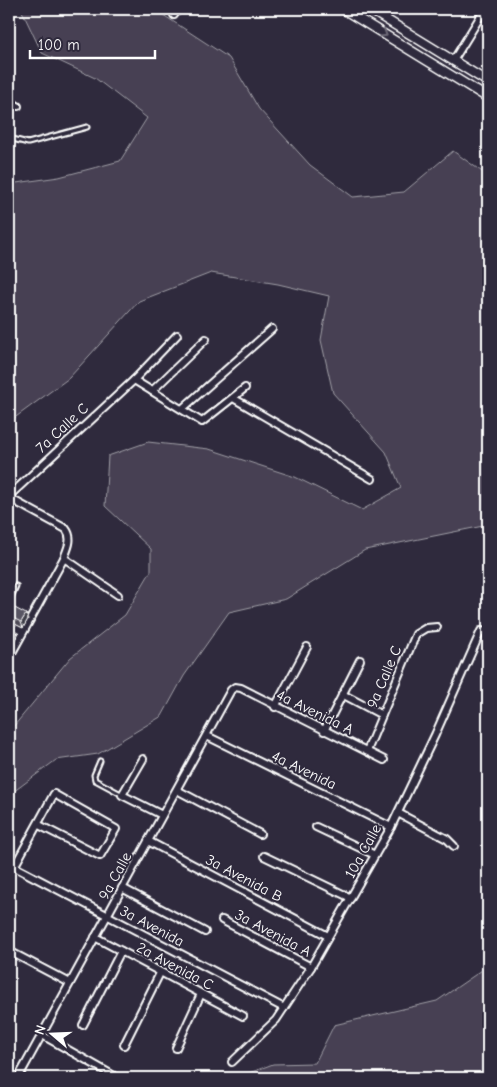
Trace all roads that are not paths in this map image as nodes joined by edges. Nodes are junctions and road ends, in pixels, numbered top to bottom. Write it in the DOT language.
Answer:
graph roads {
  1 [pos="178,9"];
  2 [pos="343,9"];
  3 [pos="369,9"];
  4 [pos="388,9"];
  5 [pos="484,9"];
  6 [pos="174,15"];
  7 [pos="383,18"];
  8 [pos="453,61"];
  9 [pos="488,82"];
  10 [pos="488,98"];
  11 [pos="9,101"];
  12 [pos="18,106"];
  13 [pos="87,127"];
  14 [pos="9,138"];
  15 [pos="272,329"];
  16 [pos="177,335"];
  17 [pos="206,339"];
  18 [pos="134,380"];
  19 [pos="245,388"];
  20 [pos="152,391"];
  21 [pos="233,398"];
  22 [pos="182,409"];
  23 [pos="372,479"];
  24 [pos="9,497"];
  25 [pos="64,558"];
  26 [pos="16,586"];
  27 [pos="118,595"];
  28 [pos="9,602"];
  29 [pos="9,624"];
  30 [pos="437,627"];
  31 [pos="485,631"];
  32 [pos="23,632"];
  33 [pos="308,648"];
  34 [pos="9,658"];
  35 [pos="360,660"];
  36 [pos="235,687"];
  37 [pos="342,694"];
  38 [pos="275,707"];
  39 [pos="382,714"];
  40 [pos="324,731"];
  41 [pos="207,736"];
  42 [pos="367,751"];
  43 [pos="143,759"];
  44 [pos="100,760"];
  45 [pos="384,760"];
  46 [pos="177,790"];
  47 [pos="122,795"];
  48 [pos="398,813"];
  49 [pos="162,815"];
  50 [pos="38,825"];
  51 [pos="316,827"];
  52 [pos="391,827"];
  53 [pos="260,834"];
  54 [pos="148,842"];
  55 [pos="454,846"];
  56 [pos="375,855"];
  57 [pos="264,856"];
  58 [pos="11,865"];
  59 [pos="122,888"];
  60 [pos="351,898"];
  61 [pos="107,916"];
  62 [pos="222,920"];
  63 [pos="205,932"];
  64 [pos="328,936"];
  65 [pos="95,937"];
  66 [pos="9,951"];
  67 [pos="121,951"];
  68 [pos="311,967"];
  69 [pos="160,973"];
  70 [pos="70,983"];
  71 [pos="201,994"];
  72 [pos="284,1008"];
  73 [pos="243,1016"];
  74 [pos="83,1025"];
  75 [pos="42,1034"];
  76 [pos="124,1045"];
  77 [pos="176,1048"];
  78 [pos="232,1062"];
  79 [pos="18,1078"];
  80 [pos="118,1078"];
  1 -- 6 [label="street"];
  2 -- 10 [label="street, one-way"];
  3 -- 7 [label="street"];
  4 -- 7 [label="street"];
  5 -- 8 [label="street"];
  7 -- 8 [label="street"];
  8 -- 9 [label="street"];
  11 -- 12 [label="street"];
  13 -- 14 [label="lane"];
  15 -- 22 [label="street"];
  16 -- 18 [label="street, 7a Calle C"];
  17 -- 20 [label="street"];
  18 -- 20 [label="street"];
  18 -- 24 [label="street, 7a Calle C"];
  19 -- 21 [label="street"];
  20 -- 22 [label="street"];
  21 -- 22 [label="street"];
  21 -- 23 [label="street"];
  24 -- 25 [label="street"];
  25 -- 27 [label="street"];
  25 -- 32 [label="street"];
  26 -- 28 [label="lane"];
  29 -- 32 [label="street"];
  30 -- 39 [label="street, 9a Calle C"];
  31 -- 48 [label="street, 10a Calle"];
  32 -- 34 [label="street"];
  33 -- 38 [label="street"];
  35 -- 37 [label="street"];
  36 -- 38 [label="street, 4a Avenida A"];
  36 -- 41 [label="street, 9a Calle"];
  37 -- 39 [label="street"];
  37 -- 40 [label="street"];
  38 -- 40 [label="street, 4a Avenida A"];
  39 -- 42 [label="street, 9a Calle C"];
  40 -- 42 [label="street, 4a Avenida A"];
  41 -- 46 [label="street, 9a Calle"];
  41 -- 52 [label="street, 4a Avenida"];
  42 -- 45 [label="street, 4a Avenida A"];
  43 -- 47 [label="street"];
  44 -- 47 [label="lane"];
  46 -- 49 [label="street, 9a Calle"];
  46 -- 53 [label="street"];
  47 -- 49 [label="street"];
  48 -- 52 [label="street, 10a Calle"];
  48 -- 55 [label="street"];
  49 -- 54 [label="street, 9a Calle"];
  50 -- 50 [label="street"];
  50 -- 58 [label="street"];
  51 -- 56 [label="street"];
  52 -- 56 [label="street, 10a Calle"];
  54 -- 59 [label="street, 9a Calle"];
  54 -- 64 [label="street, 3a Avenida B"];
  56 -- 60 [label="street, 10a Calle"];
  57 -- 60 [label="street"];
  58 -- 61 [label="street, 3a Avenida"];
  59 -- 61 [label="street, 9a Calle"];
  59 -- 63 [label="street"];
  60 -- 64 [label="street, 10a Calle"];
  61 -- 65 [label="street, 9a Calle"];
  61 -- 72 [label="street, 3a Avenida"];
  62 -- 68 [label="street, 3a Avenida A"];
  64 -- 68 [label="street, 10a Calle"];
  65 -- 67 [label="street, 2a Avenida C"];
  65 -- 70 [label="street, 9a Calle"];
  66 -- 70 [label="street"];
  67 -- 69 [label="street, 2a Avenida C"];
  67 -- 74 [label="street"];
  68 -- 72 [label="street, 10a Calle"];
  69 -- 71 [label="street, 2a Avenida C"];
  69 -- 76 [label="street"];
  70 -- 75 [label="street, 9a Calle"];
  71 -- 73 [label="street, 2a Avenida C"];
  71 -- 77 [label="street"];
  72 -- 78 [label="street, 10a Calle"];
  75 -- 79 [label="street, 9a Calle"];
  75 -- 80 [label="street"];
}
